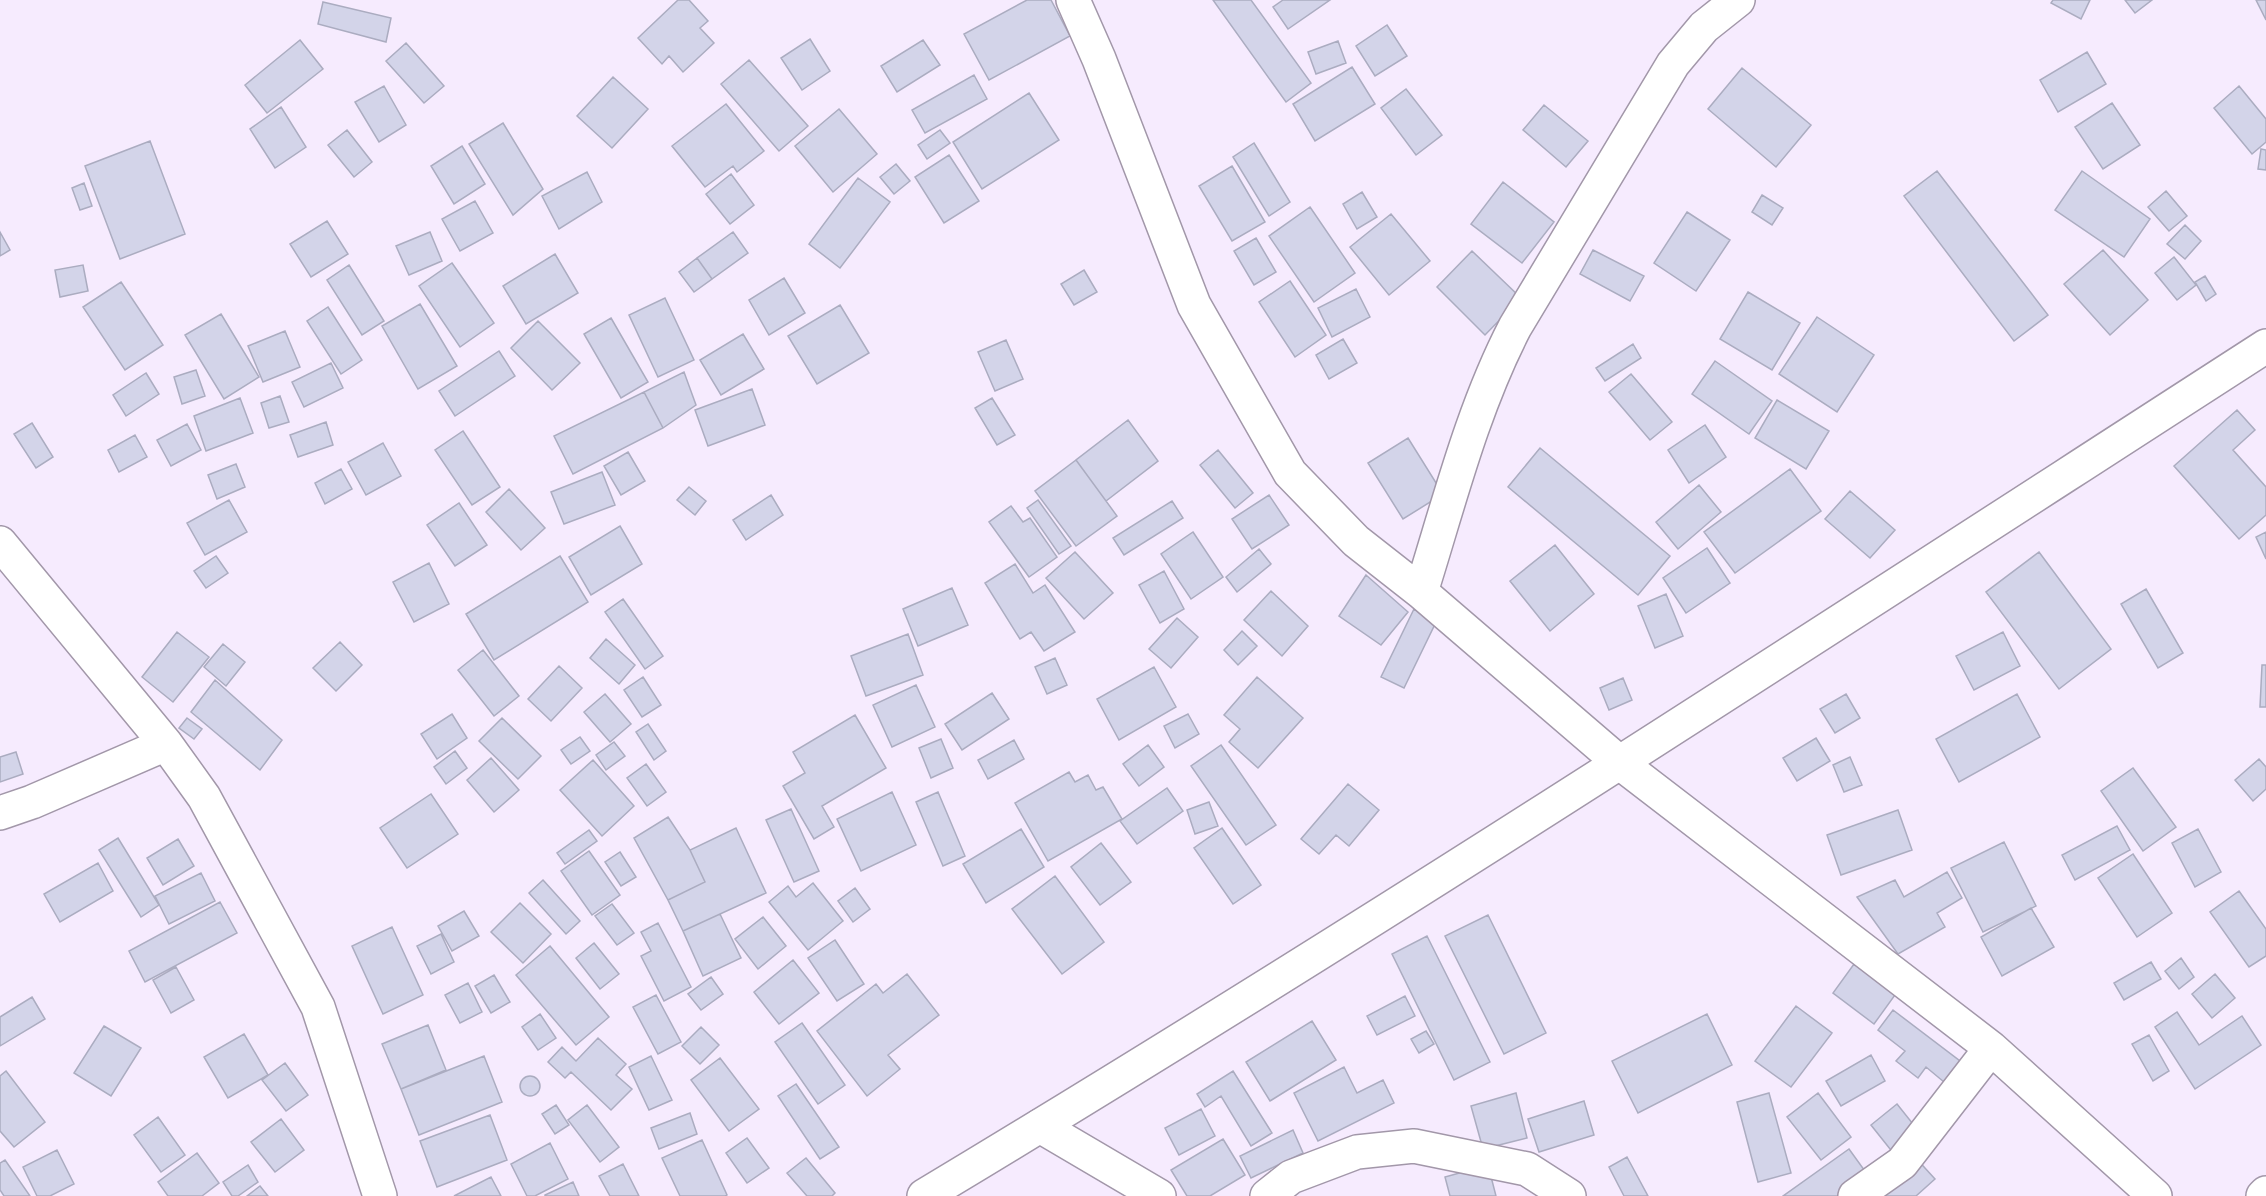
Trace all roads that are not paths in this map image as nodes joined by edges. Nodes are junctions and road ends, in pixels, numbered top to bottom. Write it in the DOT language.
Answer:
graph roads {
  1 [pos="1073,0"];
  2 [pos="1738,0"];
  3 [pos="2266,346"];
  4 [pos="0,543"];
  5 [pos="1421,592"];
  6 [pos="166,744"];
  7 [pos="1620,763"];
  8 [pos="0,813"];
  9 [pos="1991,1048"];
  10 [pos="1040,1126"];
  11 [pos="380,1196"];
  12 [pos="924,1196"];
  13 [pos="1159,1196"];
  14 [pos="1268,1196"];
  15 [pos="1569,1196"];
  16 [pos="1855,1196"];
  17 [pos="2155,1196"];
  1 -- 5 [label="street"];
  2 -- 5 [label="street"];
  3 -- 7 [label="street"];
  4 -- 6 [label="street"];
  5 -- 7 [label="street"];
  6 -- 8 [label="street"];
  6 -- 11 [label="street"];
  7 -- 9 [label="street"];
  7 -- 10 [label="street"];
  9 -- 16 [label="street"];
  9 -- 17 [label="street"];
  10 -- 12 [label="street"];
  10 -- 13 [label="street"];
  14 -- 15 [label="street"];
}
